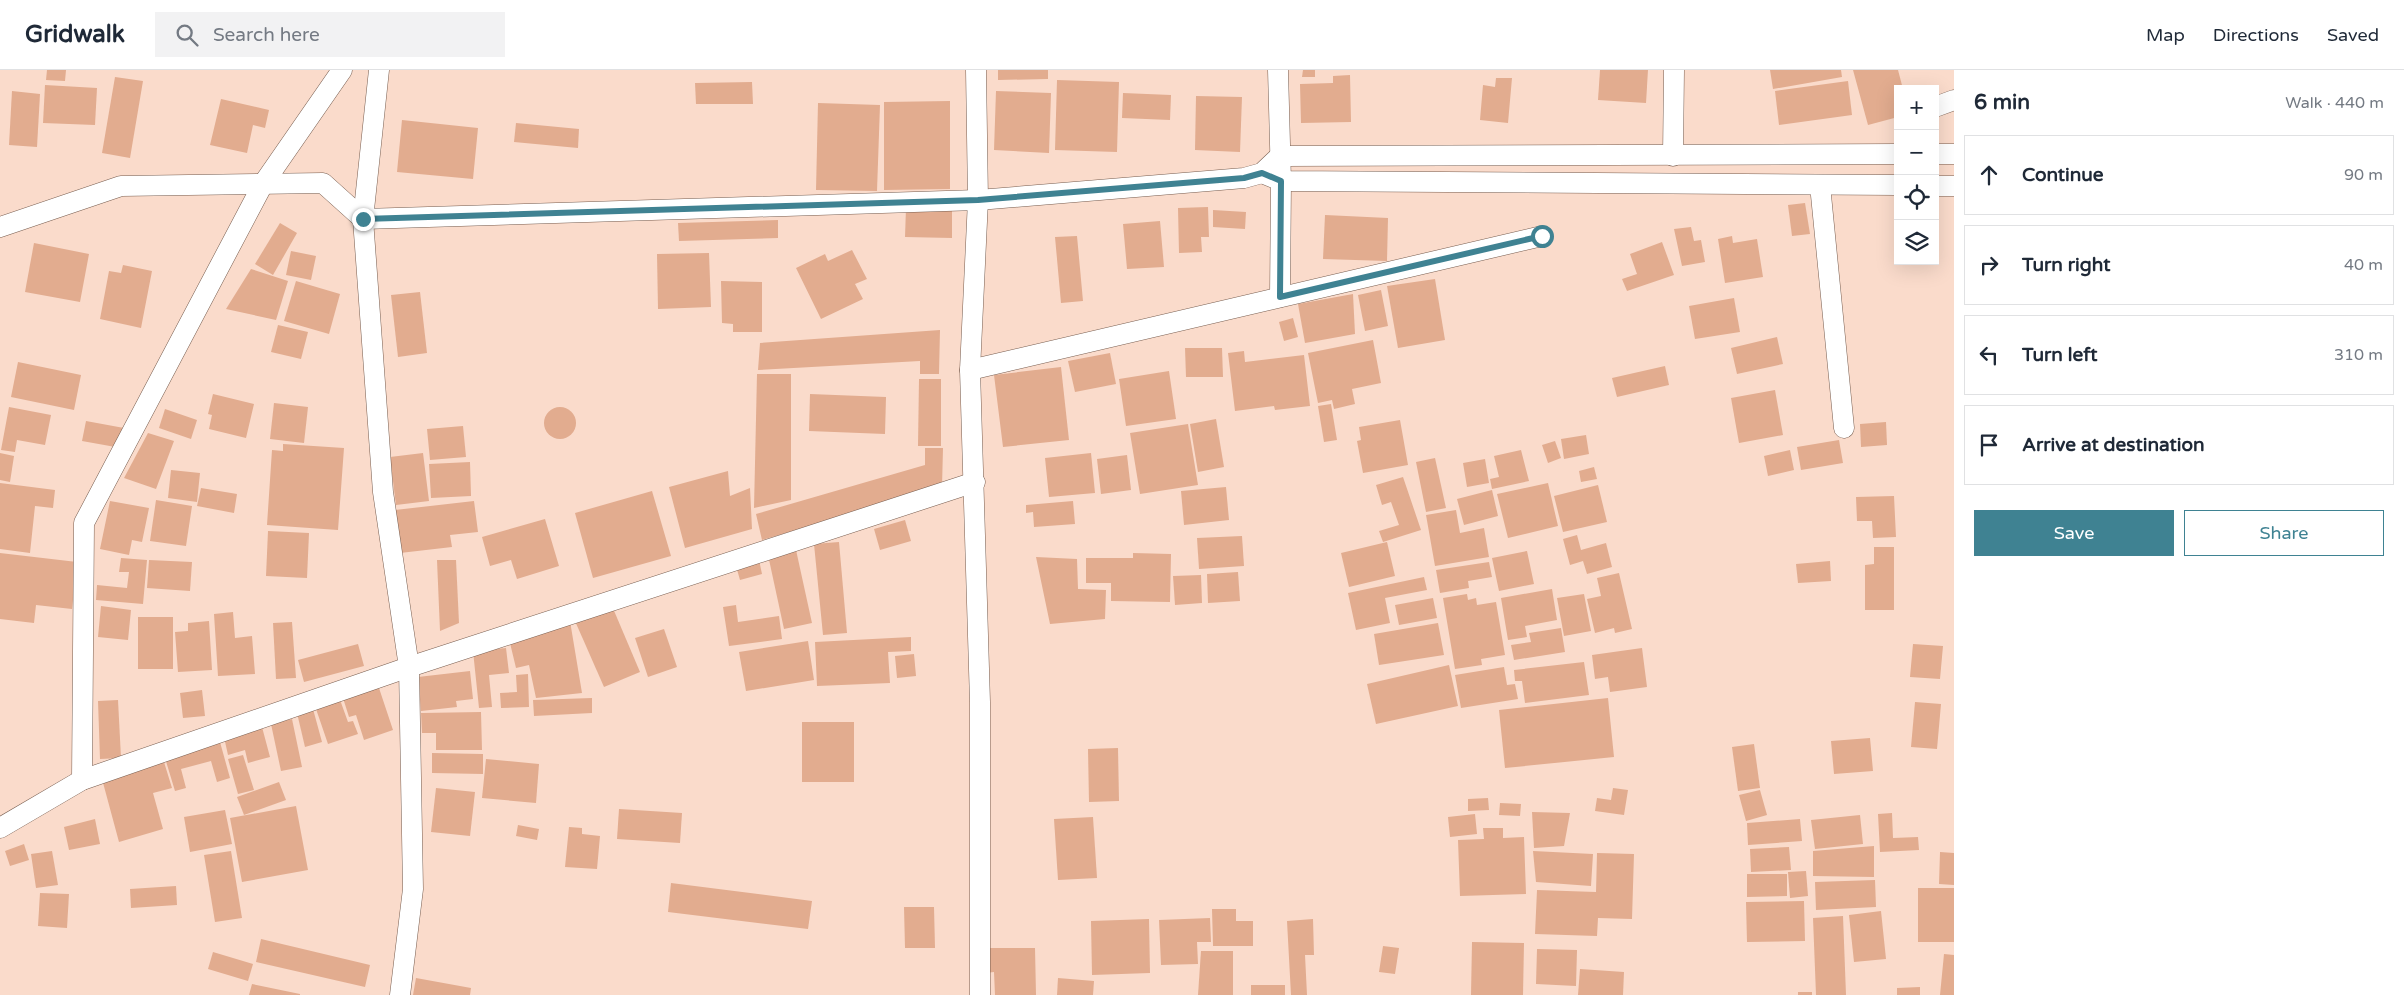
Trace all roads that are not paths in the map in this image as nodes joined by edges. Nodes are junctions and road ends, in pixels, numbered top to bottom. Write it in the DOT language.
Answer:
graph roads {
  1 [pos="342,70"];
  2 [pos="379,70"];
  3 [pos="976,70"];
  4 [pos="1278,70"];
  5 [pos="1674,70"];
  6 [pos="1954,100"];
  7 [pos="1939,106"];
  8 [pos="1894,154"];
  9 [pos="1939,154"];
  10 [pos="1954,154"];
  11 [pos="1280,156"];
  12 [pos="1673,156"];
  13 [pos="1262,173"];
  14 [pos="1281,181"];
  15 [pos="264,184"];
  16 [pos="1820,185"];
  17 [pos="1894,186"];
  18 [pos="1939,186"];
  19 [pos="1954,186"];
  20 [pos="978,200"];
  21 [pos="363,219"];
  22 [pos="0,227"];
  23 [pos="1542,236"];
  24 [pos="1280,297"];
  25 [pos="970,370"];
  26 [pos="1844,428"];
  27 [pos="974,482"];
  28 [pos="409,667"];
  29 [pos="82,780"];
  30 [pos="0,828"];
  31 [pos="400,995"];
  32 [pos="980,995"];
  1 -- 15 [label="street"];
  2 -- 21 [label="street"];
  3 -- 20 [label="street"];
  4 -- 11 [label="street"];
  5 -- 12 [label="street"];
  6 -- 7 [label="street"];
  8 -- 12 [label="street"];
  9 -- 10 [label="street"];
  11 -- 12 [label="street"];
  11 -- 13 [label="street"];
  11 -- 14 [label="street"];
  13 -- 14 [label="street"];
  13 -- 20 [label="street"];
  14 -- 16 [label="street"];
  14 -- 24 [label="street"];
  15 -- 21 [label="street"];
  15 -- 22 [label="street"];
  15 -- 29 [label="street"];
  16 -- 17 [label="street"];
  16 -- 26 [label="street"];
  18 -- 19 [label="street"];
  20 -- 21 [label="street"];
  20 -- 25 [label="street"];
  21 -- 28 [label="street"];
  23 -- 24 [label="street"];
  24 -- 25 [label="street"];
  25 -- 27 [label="street"];
  27 -- 28 [label="street"];
  27 -- 32 [label="street"];
  28 -- 29 [label="street"];
  28 -- 31 [label="street"];
  29 -- 30 [label="street"];
}
